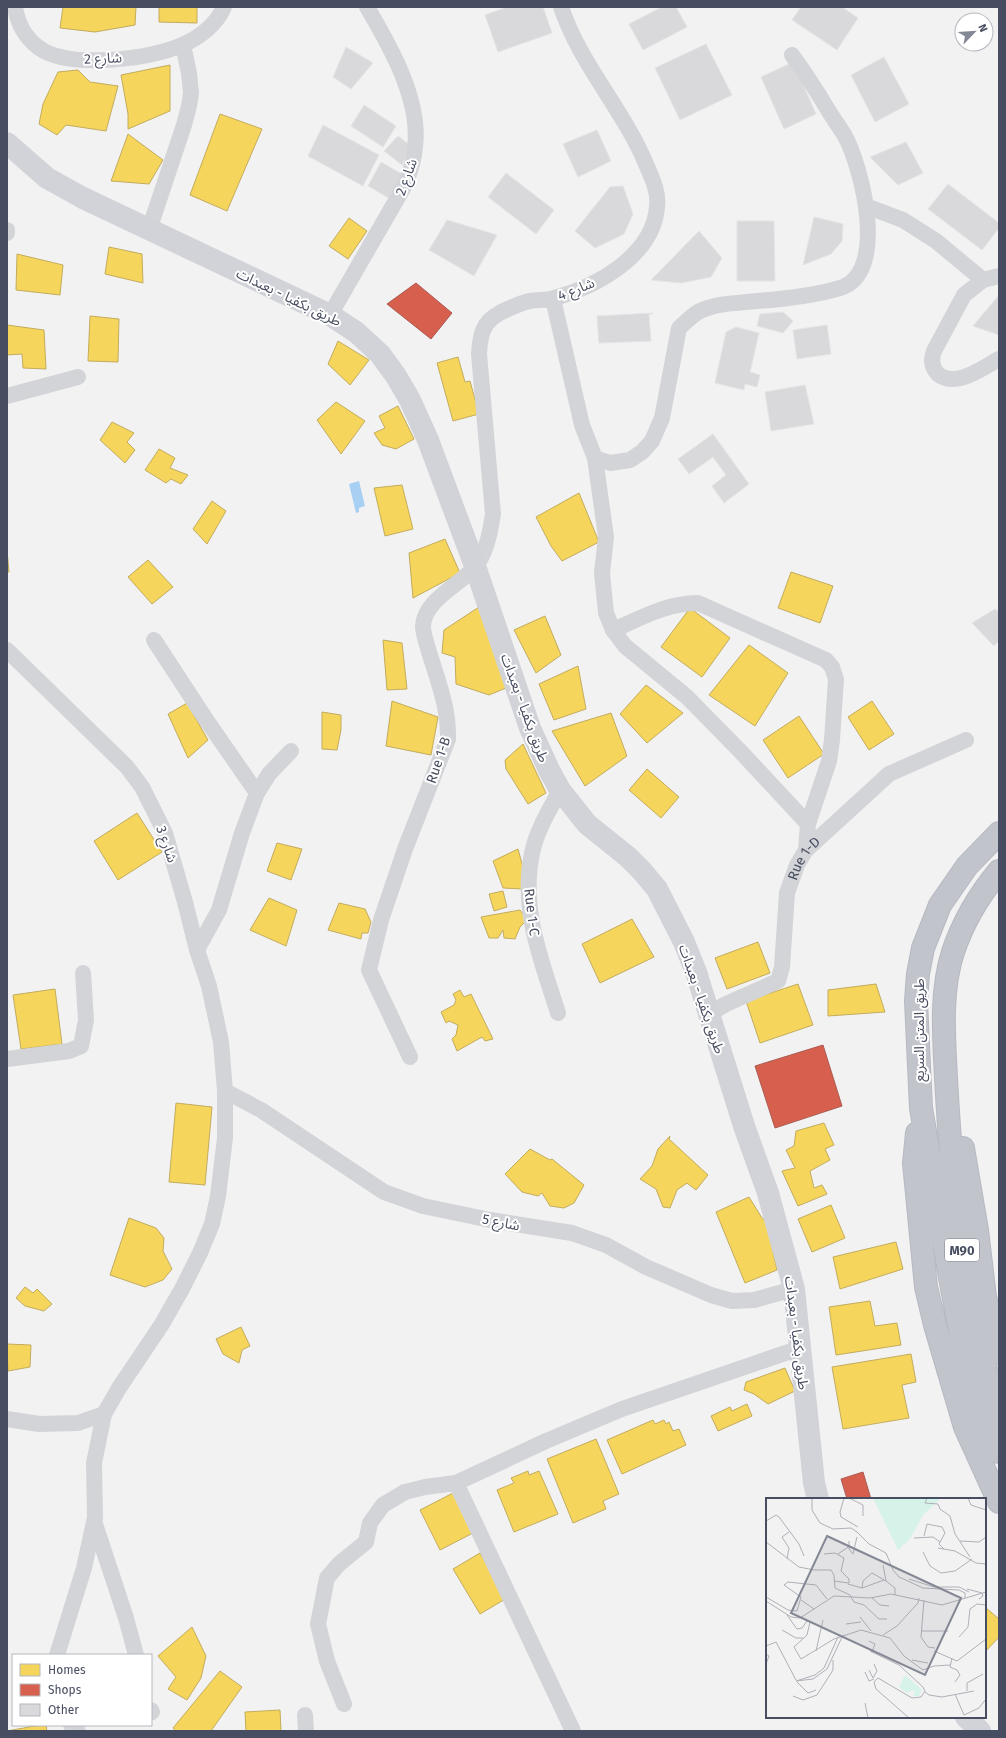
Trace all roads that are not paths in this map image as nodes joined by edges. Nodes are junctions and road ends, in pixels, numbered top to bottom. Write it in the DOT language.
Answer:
graph roads {
  1 [pos="15,7"];
  2 [pos="224,7"];
  3 [pos="367,7"];
  4 [pos="560,7"];
  5 [pos="183,45"];
  6 [pos="792,55"];
  7 [pos="7,142"];
  8 [pos="866,206"];
  9 [pos="149,230"];
  10 [pos="999,276"];
  11 [pos="983,280"];
  12 [pos="553,299"];
  13 [pos="330,315"];
  14 [pos="999,358"];
  15 [pos="78,377"];
  16 [pos="7,396"];
  17 [pos="595,458"];
  18 [pos="475,566"];
  19 [pos="613,630"];
  20 [pos="154,640"];
  21 [pos="11,656"];
  22 [pos="966,740"];
  23 [pos="291,751"];
  24 [pos="560,790"];
  25 [pos="257,793"];
  26 [pos="808,824"];
  27 [pos="999,833"];
  28 [pos="806,850"];
  29 [pos="999,871"];
  30 [pos="197,950"];
  31 [pos="83,973"];
  32 [pos="558,1013"];
  33 [pos="708,1014"];
  34 [pos="410,1057"];
  35 [pos="7,1059"];
  36 [pos="946,1084"];
  37 [pos="225,1091"];
  38 [pos="921,1108"];
  39 [pos="794,1289"];
  40 [pos="800,1348"];
  41 [pos="999,1353"];
  42 [pos="999,1412"];
  43 [pos="104,1414"];
  44 [pos="7,1418"];
  45 [pos="999,1452"];
  46 [pos="456,1483"];
  47 [pos="818,1498"];
  48 [pos="999,1502"];
  49 [pos="94,1523"];
  50 [pos="57,1654"];
  51 [pos="136,1654"];
  52 [pos="344,1704"];
  53 [pos="305,1715"];
  54 [pos="967,1718"];
  55 [pos="306,1731"];
  56 [pos="573,1731"];
  57 [pos="980,1731"];
  1 -- 5 [label="street, شارع 2"];
  2 -- 5 [label="street, شارع 2"];
  3 -- 13 [label="street, شارع 2"];
  4 -- 12 [label="street, شارع 4"];
  5 -- 9 [label="street"];
  6 -- 8 [label="street"];
  7 -- 9 [label="main road, طريق بكفيا - بعبدات"];
  8 -- 11 [label="street"];
  8 -- 17 [label="street"];
  9 -- 13 [label="main road, طريق بكفيا - بعبدات"];
  10 -- 11 [label="street"];
  11 -- 14 [label="street"];
  12 -- 17 [label="street"];
  12 -- 18 [label="street, شارع 4"];
  13 -- 18 [label="main road, طريق بكفيا - بعبدات"];
  15 -- 16 [label="street"];
  17 -- 19 [label="street"];
  18 -- 24 [label="main road, طريق بكفيا - بعبدات"];
  18 -- 34 [label="street, Rue 1-B"];
  19 -- 26 [label="street"];
  19 -- 26 [label="street"];
  20 -- 25 [label="street"];
  21 -- 30 [label="street, شارع 3"];
  22 -- 28 [label="street, Rue 1-D"];
  23 -- 25 [label="street"];
  24 -- 32 [label="street, Rue 1-C"];
  24 -- 33 [label="main road, طريق بكفيا - بعبدات"];
  25 -- 30 [label="street"];
  26 -- 28 [label="street"];
  27 -- 38 [label="highway, طريق المتن السريع / M90"];
  28 -- 33 [label="street, Rue 1-D"];
  29 -- 36 [label="highway, طريق المتن السريع / M90"];
  30 -- 37 [label="street, شارع 3"];
  31 -- 35 [label="street"];
  33 -- 39 [label="main road, طريق بكفيا - بعبدات"];
  36 -- 41 [label="highway"];
  36 -- 42 [label="highway, M90"];
  37 -- 39 [label="street, شارع 5"];
  37 -- 43 [label="street, شارع 3"];
  38 -- 45 [label="highway, M90"];
  38 -- 48 [label="highway"];
  39 -- 40 [label="main road, طريق بكفيا - بعبدات"];
  40 -- 46 [label="street"];
  40 -- 47 [label="main road, طريق بكفيا - بعبدات"];
  43 -- 44 [label="street"];
  43 -- 49 [label="street, شارع 3"];
  46 -- 52 [label="street"];
  46 -- 56 [label="street"];
  49 -- 50 [label="street"];
  49 -- 51 [label="street"];
  53 -- 55 [label="street"];
  54 -- 57 [label="main road"];
}
